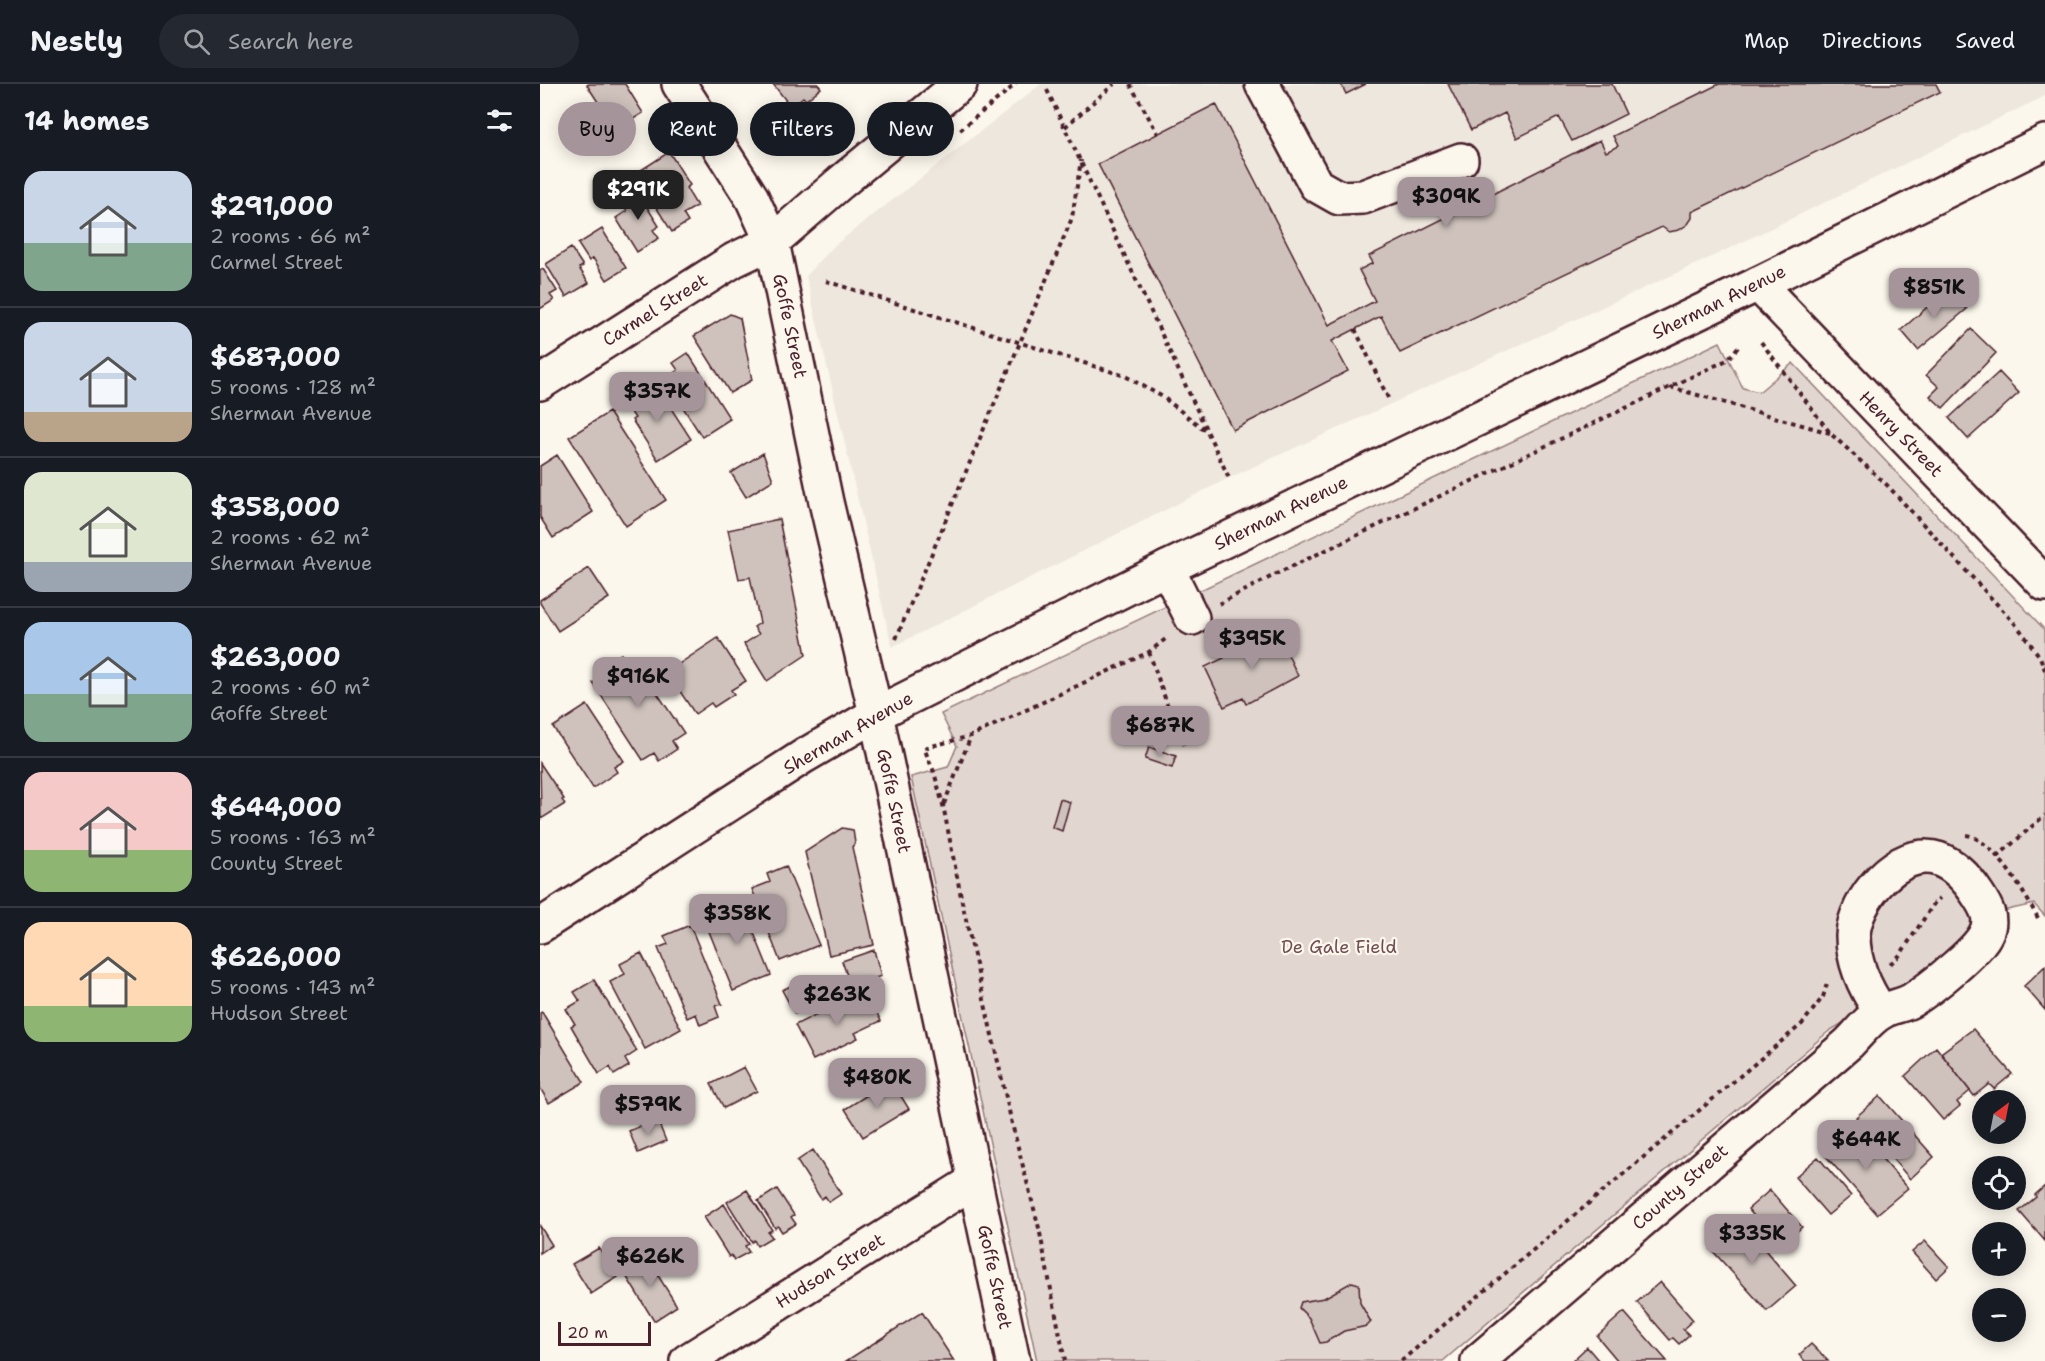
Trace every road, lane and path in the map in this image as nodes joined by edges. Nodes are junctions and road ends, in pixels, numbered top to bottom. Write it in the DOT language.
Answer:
graph roads {
  1 [pos="679,84"];
  2 [pos="960,84"];
  3 [pos="1114,84"];
  4 [pos="1130,84"];
  5 [pos="1262,84"];
  6 [pos="1047,90"];
  7 [pos="1065,127"];
  8 [pos="1158,134"];
  9 [pos="2045,142"];
  10 [pos="1461,159"];
  11 [pos="1080,160"];
  12 [pos="772,242"];
  13 [pos="826,281"];
  14 [pos="1758,284"];
  15 [pos="1355,329"];
  16 [pos="1020,342"];
  17 [pos="1761,342"];
  18 [pos="1739,346"];
  19 [pos="540,383"];
  20 [pos="1669,387"];
  21 [pos="1389,400"];
  22 [pos="1208,433"];
  23 [pos="1831,434"];
  24 [pos="1229,478"];
  25 [pos="1167,567"];
  26 [pos="2045,584"];
  27 [pos="1192,618"];
  28 [pos="896,639"];
  29 [pos="1149,652"];
  30 [pos="2045,670"];
  31 [pos="876,714"];
  32 [pos="971,736"];
  33 [pos="1184,745"];
  34 [pos="943,805"];
  35 [pos="540,926"];
  36 [pos="1829,975"];
  37 [pos="1881,1012"];
  38 [pos="974,1180"];
  39 [pos="687,1361"];
  40 [pos="1013,1361"];
  41 [pos="1065,1361"];
  42 [pos="1401,1361"];
  43 [pos="1478,1361"];
  1 -- 12 [label="main road, Goffe Street"];
  2 -- 12 [label="main road, Carmel Street"];
  3 -- 7 [label="path"];
  4 -- 8 [label="path"];
  5 -- 10 [label="main road"];
  6 -- 7 [label="path"];
  7 -- 11 [label="path"];
  9 -- 14 [label="main road, Sherman Avenue"];
  11 -- 16 [label="path"];
  11 -- 22 [label="path"];
  12 -- 19 [label="main road, Carmel Street"];
  12 -- 31 [label="main road, Goffe Street"];
  13 -- 16 [label="path"];
  14 -- 25 [label="main road, Sherman Avenue"];
  14 -- 26 [label="main road, Henry Street"];
  15 -- 21 [label="path"];
  16 -- 22 [label="path"];
  16 -- 28 [label="path"];
  17 -- 23 [label="path"];
  18 -- 20 [label="path"];
  20 -- 23 [label="path"];
  20 -- 27 [label="path"];
  22 -- 24 [label="path"];
  23 -- 30 [label="path"];
  25 -- 27 [label="main road"];
  25 -- 31 [label="main road, Sherman Avenue"];
  27 -- 29 [label="path"];
  29 -- 32 [label="path"];
  29 -- 33 [label="path"];
  31 -- 35 [label="main road, Sherman Avenue"];
  31 -- 38 [label="main road, Goffe Street"];
  32 -- 34 [label="path"];
  32 -- 34 [label="path"];
  34 -- 41 [label="path"];
  36 -- 42 [label="path"];
  37 -- 37 [label="main road, County Street"];
  37 -- 43 [label="main road, County Street"];
  38 -- 39 [label="main road, Hudson Street"];
  38 -- 40 [label="main road, Goffe Street"];
}
